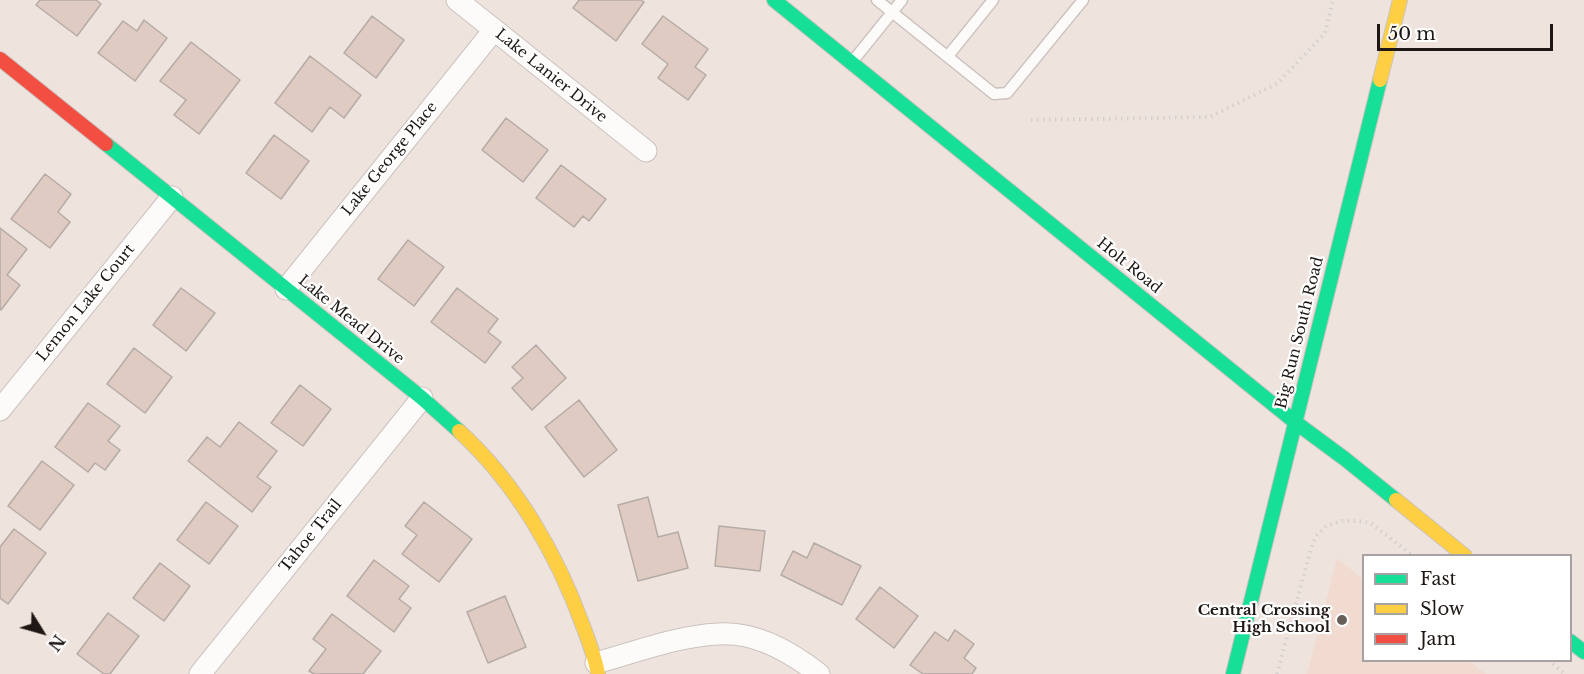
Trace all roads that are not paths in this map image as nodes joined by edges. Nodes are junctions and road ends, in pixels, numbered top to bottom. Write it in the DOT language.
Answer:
graph roads {
  1 [pos="457,0"];
  2 [pos="774,0"];
  3 [pos="877,0"];
  4 [pos="902,0"];
  5 [pos="993,0"];
  6 [pos="1083,0"];
  7 [pos="1400,0"];
  8 [pos="893,12"];
  9 [pos="494,30"];
  10 [pos="948,56"];
  11 [pos="0,58"];
  12 [pos="852,63"];
  13 [pos="646,151"];
  14 [pos="172,197"];
  15 [pos="286,289"];
  16 [pos="422,398"];
  17 [pos="0,410"];
  18 [pos="1295,422"];
  19 [pos="1464,554"];
  20 [pos="1572,643"];
  21 [pos="1584,652"];
  22 [pos="597,668"];
  23 [pos="200,674"];
  24 [pos="819,674"];
  25 [pos="1233,674"];
  1 -- 9 [label="street, Lake Lanier Drive"];
  2 -- 12 [label="street, Holt Road"];
  3 -- 8 [label="lane"];
  4 -- 8 [label="lane"];
  5 -- 10 [label="lane"];
  6 -- 10 [label="lane"];
  7 -- 18 [label="street, Big Run South Road"];
  8 -- 10 [label="lane"];
  8 -- 12 [label="lane"];
  9 -- 13 [label="street, Lake Lanier Drive"];
  9 -- 15 [label="street, Lake George Place"];
  11 -- 14 [label="street, Lake Mead Drive"];
  12 -- 18 [label="street, Holt Road"];
  14 -- 15 [label="street, Lake Mead Drive"];
  14 -- 17 [label="street, Lemon Lake Court"];
  15 -- 16 [label="street, Lake Mead Drive"];
  16 -- 22 [label="street, Lake Mead Drive"];
  16 -- 23 [label="street, Tahoe Trail"];
  18 -- 19 [label="street, Holt Road"];
  18 -- 25 [label="street, Big Run South Road"];
  20 -- 21 [label="street"];
  22 -- 24 [label="street"];
}
